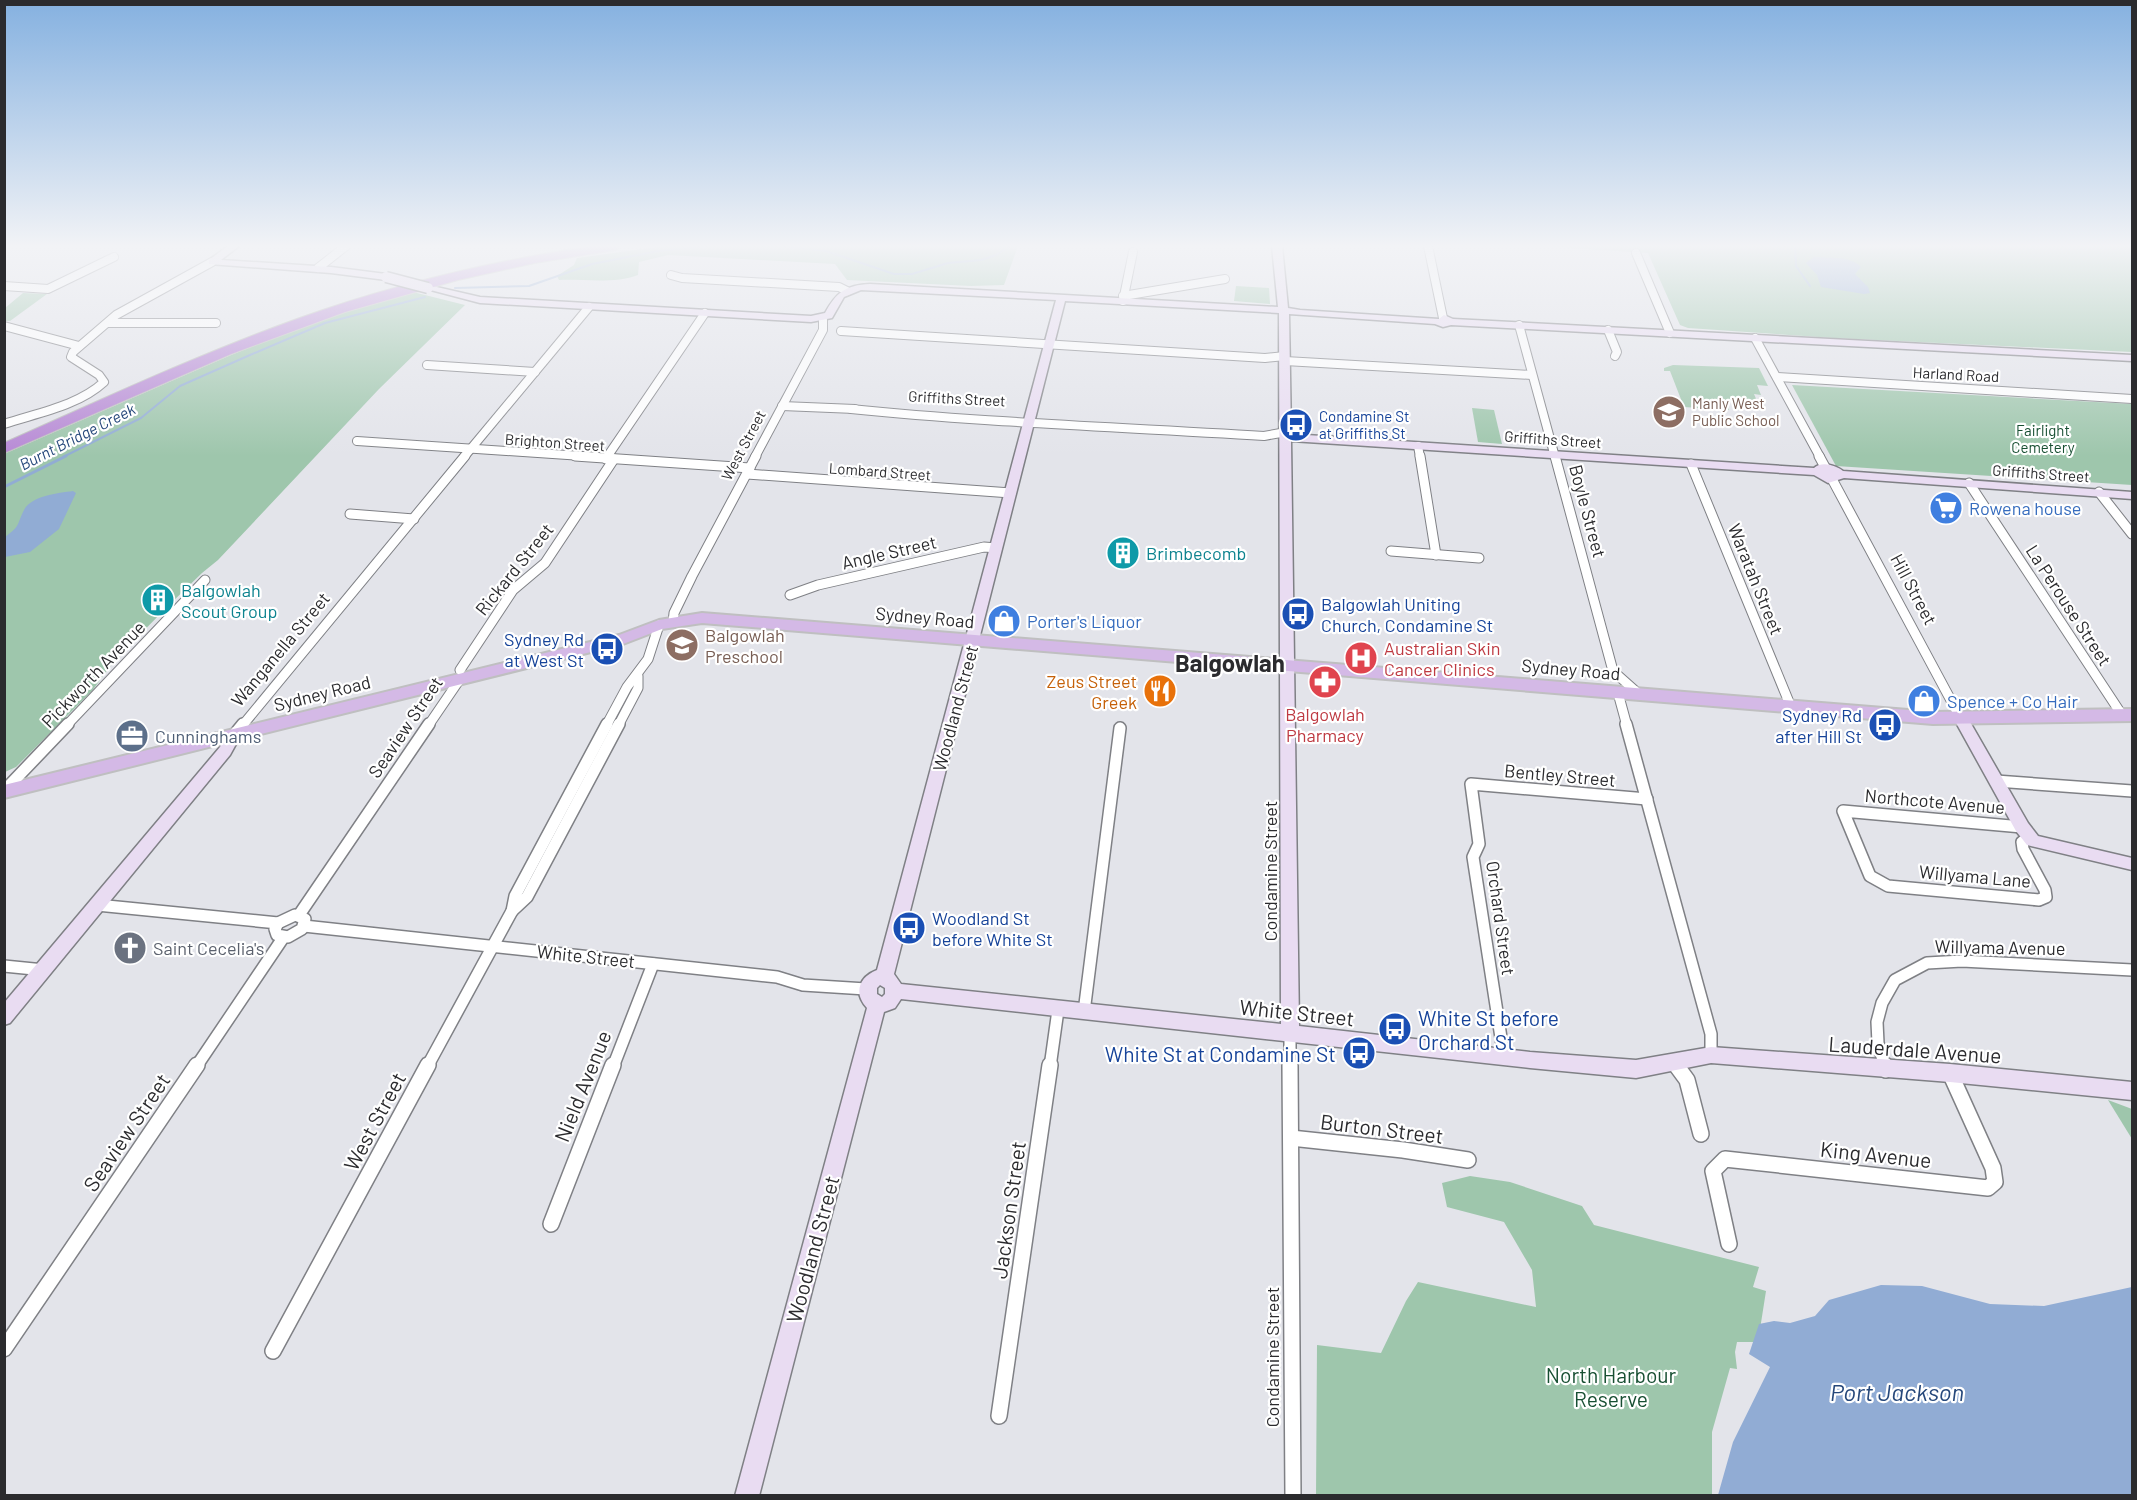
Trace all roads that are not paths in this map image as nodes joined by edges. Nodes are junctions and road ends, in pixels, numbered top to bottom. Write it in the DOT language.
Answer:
graph roads {
  1 [pos="115,316"];
  2 [pos="302,316"];
  3 [pos="320,316"];
  4 [pos="582,316"];
  5 [pos="703,316"];
  6 [pos="756,316"];
  7 [pos="828,316"];
  8 [pos="1056,316"];
  9 [pos="1283,316"];
  10 [pos="1372,316"];
  11 [pos="1442,316"];
  12 [pos="1663,316"];
  13 [pos="823,320"];
  14 [pos="1443,320"];
  15 [pos="108,323"];
  16 [pos="216,323"];
  17 [pos="1518,325"];
  18 [pos="4,326"];
  19 [pos="1608,330"];
  20 [pos="841,331"];
  21 [pos="1670,333"];
  22 [pos="1755,338"];
  23 [pos="1049,344"];
  24 [pos="79,346"];
  25 [pos="1615,356"];
  26 [pos="2133,357"];
  27 [pos="1285,359"];
  28 [pos="428,365"];
  29 [pos="535,372"];
  30 [pos="1532,375"];
  31 [pos="1777,377"];
  32 [pos="2133,399"];
  33 [pos="782,405"];
  34 [pos="1030,421"];
  35 [pos="4,424"];
  36 [pos="1286,434"];
  37 [pos="4,441"];
  38 [pos="357,441"];
  39 [pos="1418,446"];
  40 [pos="4,449"];
  41 [pos="471,449"];
  42 [pos="1554,454"];
  43 [pos="610,459"];
  44 [pos="1691,464"];
  45 [pos="1821,470"];
  46 [pos="749,471"];
  47 [pos="1835,476"];
  48 [pos="1969,483"];
  49 [pos="2099,492"];
  50 [pos="1011,493"];
  51 [pos="2133,495"];
  52 [pos="350,514"];
  53 [pos="414,519"];
  54 [pos="2133,534"];
  55 [pos="997,548"];
  56 [pos="1391,551"];
  57 [pos="1436,555"];
  58 [pos="1479,558"];
  59 [pos="205,580"];
  60 [pos="790,595"];
  61 [pos="660,625"];
  62 [pos="972,641"];
  63 [pos="1287,667"];
  64 [pos="460,675"];
  65 [pos="1618,693"];
  66 [pos="1640,695"];
  67 [pos="1791,707"];
  68 [pos="2127,715"];
  69 [pos="1961,719"];
  70 [pos="240,728"];
  71 [pos="1120,728"];
  72 [pos="1996,781"];
  73 [pos="1471,784"];
  74 [pos="7,786"];
  75 [pos="2133,791"];
  76 [pos="1647,799"];
  77 [pos="2025,832"];
  78 [pos="2133,864"];
  79 [pos="1870,876"];
  80 [pos="97,905"];
  81 [pos="302,920"];
  82 [pos="278,923"];
  83 [pos="283,938"];
  84 [pos="493,946"];
  85 [pos="653,964"];
  86 [pos="4,966"];
  87 [pos="44,970"];
  88 [pos="2133,970"];
  89 [pos="881,991"];
  90 [pos="1058,1010"];
  91 [pos="1084,1012"];
  92 [pos="4,1017"];
  93 [pos="1290,1033"];
  94 [pos="1702,1056"];
  95 [pos="1504,1058"];
  96 [pos="1674,1062"];
  97 [pos="1886,1070"];
  98 [pos="1950,1073"];
  99 [pos="2133,1091"];
  100 [pos="1701,1134"];
  101 [pos="1291,1138"];
  102 [pos="1468,1160"];
  103 [pos="551,1224"];
  104 [pos="1729,1244"];
  105 [pos="4,1349"];
  106 [pos="273,1351"];
  107 [pos="999,1416"];
  108 [pos="747,1496"];
  109 [pos="1293,1496"];
  1 -- 15 [label="street"];
  2 -- 37 [label="highway"];
  3 -- 40 [label="highway"];
  4 -- 29 [label="street, Wanganella Street"];
  5 -- 43 [label="street, Rickard Street"];
  6 -- 13 [label="street"];
  7 -- 13 [label="street, West Street"];
  8 -- 23 [label="street, Woodland Street"];
  9 -- 27 [label="street, Condamine Street"];
  10 -- 14 [label="street"];
  11 -- 14 [label="street"];
  12 -- 21 [label="street"];
  13 -- 33 [label="street, West Street"];
  14 -- 17 [label="street"];
  15 -- 16 [label="street"];
  15 -- 24 [label="street"];
  17 -- 19 [label="street"];
  17 -- 30 [label="street, Boyle Street"];
  18 -- 24 [label="street"];
  19 -- 21 [label="street"];
  19 -- 25 [label="street"];
  20 -- 23 [label="street"];
  21 -- 22 [label="street"];
  22 -- 26 [label="street"];
  22 -- 31 [label="street"];
  23 -- 27 [label="street"];
  23 -- 34 [label="street, Woodland Street"];
  24 -- 35 [label="street"];
  27 -- 30 [label="street"];
  27 -- 36 [label="street, Condamine Street"];
  28 -- 29 [label="street"];
  29 -- 41 [label="street, Wanganella Street"];
  30 -- 42 [label="street, Boyle Street"];
  31 -- 32 [label="street, Harland Road"];
  31 -- 45 [label="street"];
  33 -- 34 [label="street, Griffiths Street"];
  33 -- 46 [label="street, West Street"];
  34 -- 36 [label="street, Griffiths Street"];
  34 -- 50 [label="street, Woodland Street"];
  36 -- 39 [label="street, Griffiths Street"];
  36 -- 63 [label="street, Condamine Street"];
  38 -- 41 [label="street, Brighton Street"];
  39 -- 42 [label="street, Griffiths Street"];
  39 -- 57 [label="street"];
  41 -- 43 [label="street, Brighton Street"];
  41 -- 53 [label="street, Wanganella Street"];
  42 -- 44 [label="street, Griffiths Street"];
  42 -- 66 [label="street, Boyle Street"];
  43 -- 46 [label="street, Brighton Street"];
  43 -- 64 [label="street, Rickard Street"];
  44 -- 45 [label="street, Griffiths Street"];
  44 -- 67 [label="street, Waratah Street"];
  45 -- 47 [label="street"];
  46 -- 50 [label="street, Lombard Street"];
  46 -- 61 [label="street, West Street"];
  47 -- 48 [label="street, Griffiths Street"];
  47 -- 69 [label="street, Hill Street"];
  48 -- 49 [label="street, Griffiths Street"];
  48 -- 68 [label="street, La Perouse Street"];
  49 -- 51 [label="street, Griffiths Street"];
  49 -- 54 [label="street"];
  50 -- 55 [label="street, Woodland Street"];
  52 -- 53 [label="street"];
  53 -- 70 [label="street, Wanganella Street"];
  55 -- 60 [label="street, Angle Street"];
  55 -- 62 [label="street, Woodland Street"];
  56 -- 57 [label="street"];
  57 -- 58 [label="street"];
  59 -- 74 [label="street, Pickworth Avenue"];
  61 -- 62 [label="main road, Sydney Road"];
  61 -- 64 [label="main road, Sydney Road"];
  61 -- 84 [label="street, West Street"];
  62 -- 63 [label="main road, Sydney Road"];
  62 -- 89 [label="street, Woodland Street"];
  63 -- 65 [label="main road, Sydney Road"];
  63 -- 93 [label="street, Condamine Street"];
  64 -- 70 [label="main road, Sydney Road"];
  64 -- 81 [label="street, Seaview Street"];
  65 -- 66 [label="main road, Sydney Road"];
  65 -- 76 [label="street"];
  66 -- 67 [label="main road, Sydney Road"];
  67 -- 69 [label="main road, Sydney Road"];
  68 -- 69 [label="main road, Sydney Road"];
  69 -- 72 [label="street"];
  70 -- 74 [label="main road, Sydney Road"];
  70 -- 80 [label="street, Wanganella Street"];
  71 -- 91 [label="street"];
  72 -- 75 [label="street"];
  72 -- 77 [label="street"];
  73 -- 76 [label="street, Bentley Street"];
  73 -- 95 [label="street, Orchard Street"];
  76 -- 94 [label="street"];
  77 -- 78 [label="street"];
  77 -- 79 [label="street, Willyama Lane"];
  77 -- 79 [label="street, Northcote Avenue"];
  80 -- 82 [label="street"];
  80 -- 87 [label="street, Wanganella Street"];
  81 -- 82 [label="street"];
  81 -- 83 [label="street"];
  81 -- 84 [label="street, White Street"];
  82 -- 83 [label="street"];
  83 -- 105 [label="street, Seaview Street"];
  84 -- 85 [label="street, White Street"];
  84 -- 106 [label="street, West Street"];
  85 -- 89 [label="street, White Street"];
  85 -- 103 [label="street, Nield Avenue"];
  86 -- 87 [label="street"];
  87 -- 92 [label="street, Wanganella Street"];
  88 -- 97 [label="street, Willyama Avenue"];
  89 -- 90 [label="street, White Street"];
  89 -- 108 [label="street, Woodland Street"];
  90 -- 91 [label="street, White Street"];
  90 -- 107 [label="street, Jackson Street"];
  91 -- 93 [label="street, White Street"];
  93 -- 95 [label="street, White Street"];
  93 -- 101 [label="street, Condamine Street"];
  94 -- 96 [label="street, White Street"];
  94 -- 97 [label="street, Lauderdale Avenue"];
  95 -- 96 [label="street, White Street"];
  96 -- 100 [label="street"];
  97 -- 98 [label="street, Lauderdale Avenue"];
  98 -- 99 [label="street, Lauderdale Avenue"];
  98 -- 104 [label="street, King Avenue"];
  101 -- 102 [label="street, Burton Street"];
  101 -- 109 [label="street, Condamine Street"];
}
